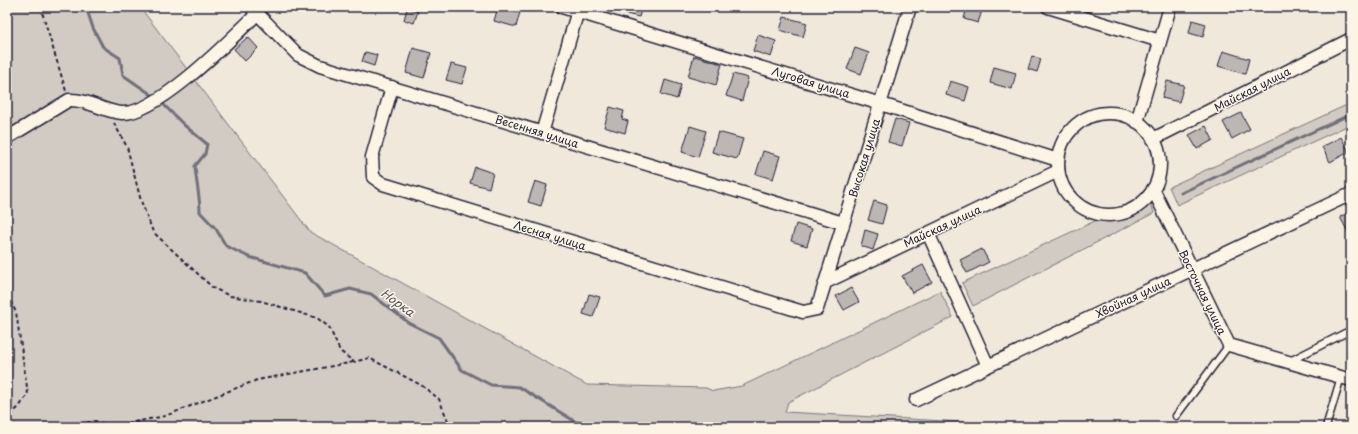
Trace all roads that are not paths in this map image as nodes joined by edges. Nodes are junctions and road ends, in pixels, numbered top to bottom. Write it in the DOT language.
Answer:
graph roads {
  1 [pos="562,7"];
  2 [pos="910,7"];
  3 [pos="1048,7"];
  4 [pos="1170,7"];
  5 [pos="579,9"];
  6 [pos="254,10"];
  7 [pos="1351,39"];
  8 [pos="1160,41"];
  9 [pos="392,87"];
  10 [pos="881,104"];
  11 [pos="1137,122"];
  12 [pos="542,133"];
  13 [pos="7,138"];
  14 [pos="1153,139"];
  15 [pos="1058,166"];
  16 [pos="1153,189"];
  17 [pos="1351,194"];
  18 [pos="843,224"];
  19 [pos="928,233"];
  20 [pos="1192,269"];
  21 [pos="826,282"];
  22 [pos="817,309"];
  23 [pos="1351,330"];
  24 [pos="1229,345"];
  25 [pos="1289,362"];
  26 [pos="988,366"];
  27 [pos="1346,379"];
  28 [pos="916,400"];
  29 [pos="1176,416"];
  30 [pos="1326,427"];
  1 -- 5 [label="street, Луговая улица"];
  2 -- 10 [label="street, Высокая улица"];
  3 -- 8 [label="street"];
  4 -- 8 [label="street"];
  5 -- 10 [label="street, Луговая улица"];
  5 -- 12 [label="street"];
  6 -- 9 [label="street, Весенняя улица"];
  6 -- 13 [label="street"];
  7 -- 14 [label="street, Майская улица"];
  8 -- 11 [label="street"];
  9 -- 12 [label="street, Весенняя улица"];
  9 -- 22 [label="street, Лесная улица"];
  10 -- 15 [label="street, Луговая улица"];
  10 -- 18 [label="street, Высокая улица"];
  11 -- 14 [label="street"];
  11 -- 15 [label="street"];
  12 -- 18 [label="street, Весенняя улица"];
  14 -- 16 [label="street"];
  15 -- 16 [label="street"];
  15 -- 19 [label="street, Майская улица"];
  16 -- 20 [label="street, Восточная улица"];
  17 -- 20 [label="street, Хвойная улица"];
  18 -- 21 [label="street, Высокая улица"];
  19 -- 21 [label="street, Майская улица"];
  19 -- 26 [label="street"];
  20 -- 24 [label="street, Восточная улица"];
  20 -- 26 [label="street, Хвойная улица"];
  21 -- 22 [label="street, Высокая улица"];
  23 -- 25 [label="lane"];
  24 -- 25 [label="street, Восточная улица"];
  24 -- 29 [label="lane"];
  25 -- 27 [label="street, Восточная улица"];
  26 -- 28 [label="street, Хвойная улица"];
  27 -- 30 [label="lane"];
}
